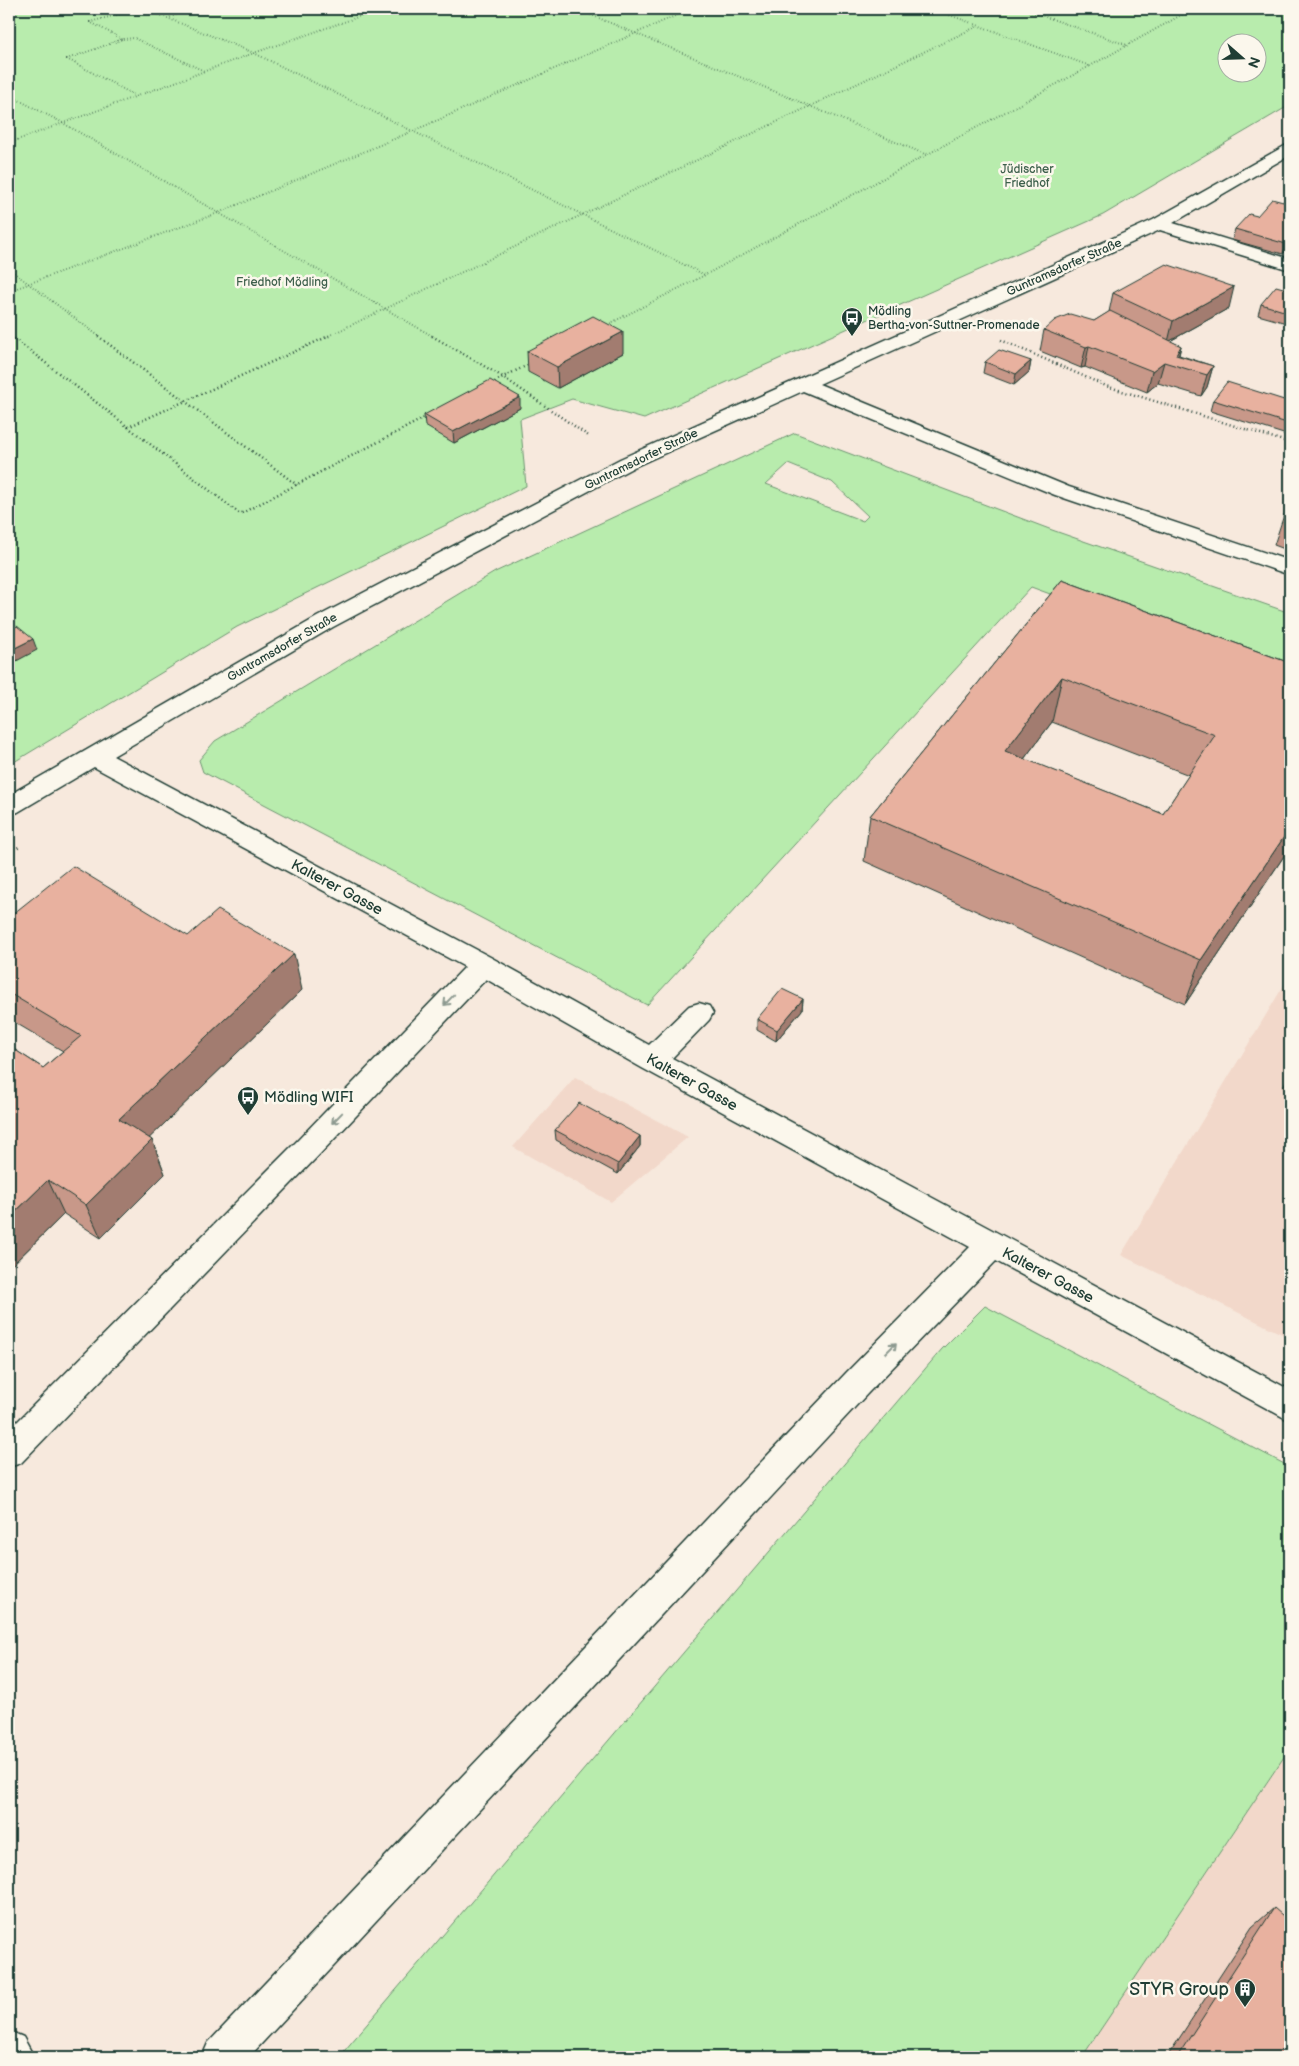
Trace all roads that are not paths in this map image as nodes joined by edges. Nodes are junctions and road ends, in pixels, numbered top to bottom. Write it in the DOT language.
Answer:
graph roads {
  1 [pos="1290,148"];
  2 [pos="1160,224"];
  3 [pos="1290,265"];
  4 [pos="802,384"];
  5 [pos="1290,568"];
  6 [pos="95,757"];
  7 [pos="9,806"];
  8 [pos="483,965"];
  9 [pos="699,1012"];
  10 [pos="652,1060"];
  11 [pos="992,1245"];
  12 [pos="1290,1406"];
  13 [pos="9,1452"];
  14 [pos="9,2050"];
  15 [pos="14,2057"];
  16 [pos="222,2057"];
  1 -- 2 [label="street, Guntramsdorfer Straße"];
  2 -- 3 [label="street"];
  2 -- 4 [label="street, Guntramsdorfer Straße"];
  4 -- 5 [label="street"];
  4 -- 6 [label="street, Guntramsdorfer Straße"];
  6 -- 7 [label="street, Guntramsdorfer Straße"];
  6 -- 8 [label="street, Kalterer Gasse"];
  8 -- 10 [label="street, Kalterer Gasse"];
  8 -- 13 [label="street, one-way"];
  9 -- 10 [label="street"];
  10 -- 11 [label="street, Kalterer Gasse"];
  11 -- 12 [label="street, Kalterer Gasse"];
  16 -- 11 [label="street, one-way"];
  14 -- 15 [label="street"];
}
